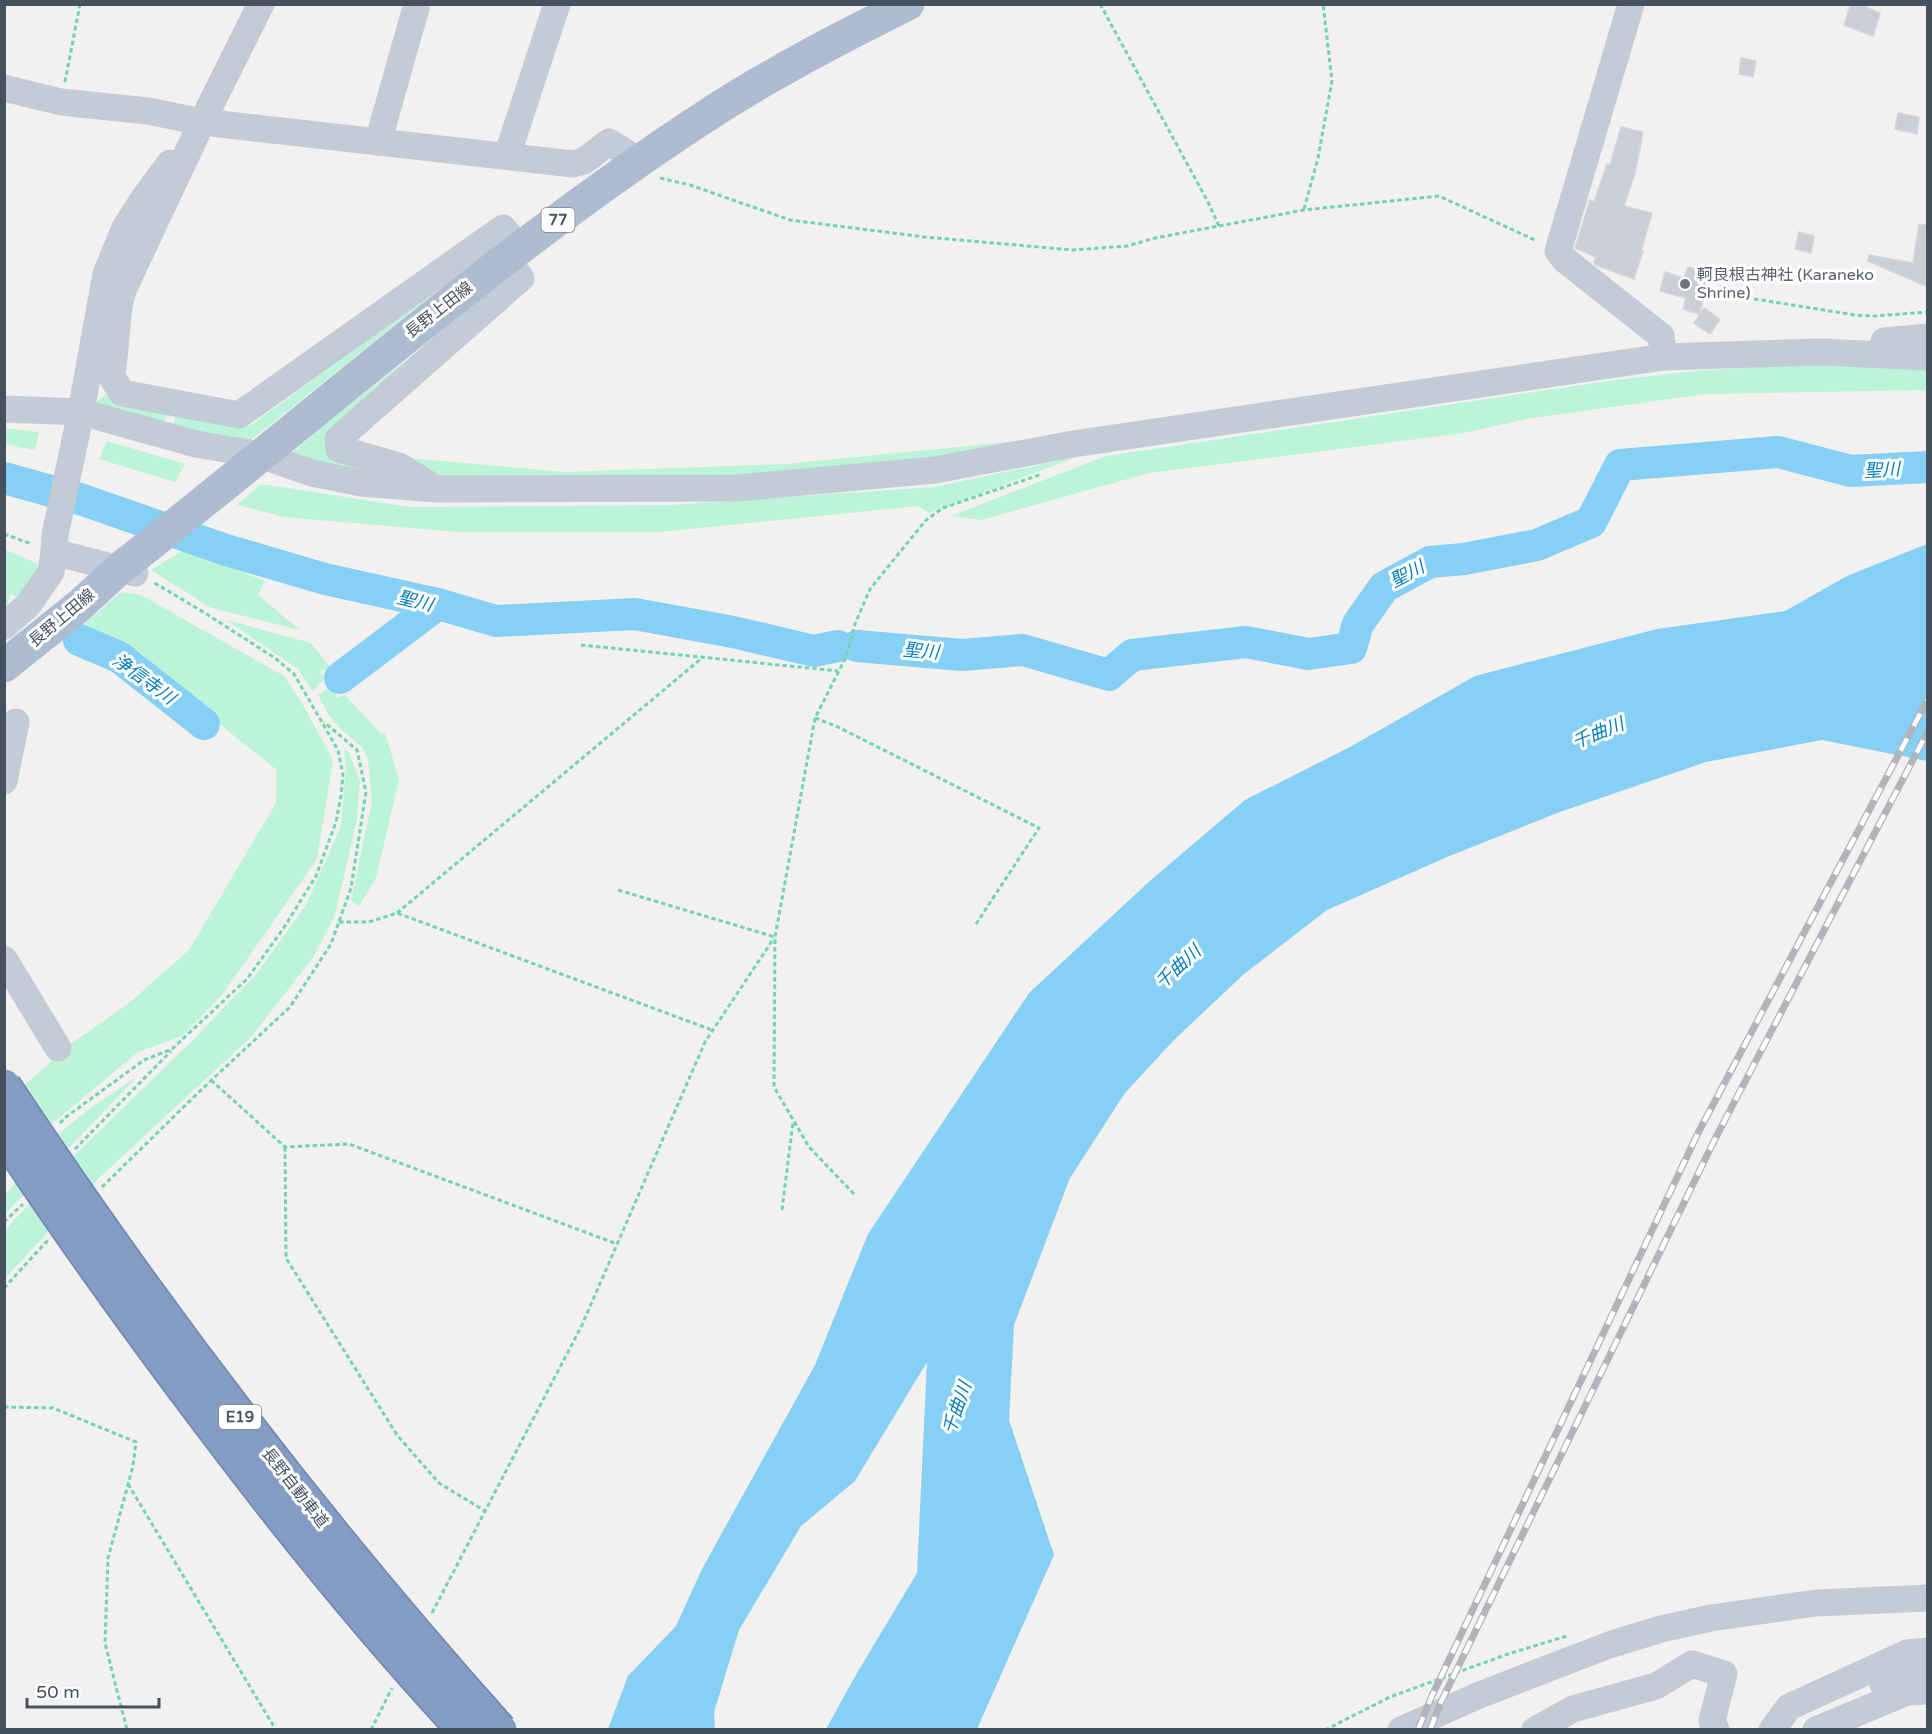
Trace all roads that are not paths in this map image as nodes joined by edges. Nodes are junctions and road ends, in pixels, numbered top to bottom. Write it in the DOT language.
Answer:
graph roads {
  1 [pos="261,4"];
  2 [pos="417,4"];
  3 [pos="557,4"];
  4 [pos="908,4"];
  5 [pos="1631,4"];
  6 [pos="4,88"];
  7 [pos="202,122"];
  8 [pos="378,142"];
  9 [pos="507,156"];
  10 [pos="637,164"];
  11 [pos="513,253"];
  12 [pos="1928,337"];
  13 [pos="1821,352"];
  14 [pos="1664,357"];
  15 [pos="1928,357"];
  16 [pos="4,409"];
  17 [pos="80,419"];
  18 [pos="247,465"];
  19 [pos="438,489"];
  20 [pos="54,543"];
  21 [pos="130,566"];
  22 [pos="4,626"];
  23 [pos="4,666"];
  24 [pos="4,730"];
  25 [pos="4,781"];
  26 [pos="4,959"];
  27 [pos="58,1048"];
  28 [pos="4,1086"];
  29 [pos="4,1134"];
  30 [pos="1928,1598"];
  31 [pos="1928,1651"];
  32 [pos="1928,1670"];
  33 [pos="1928,1691"];
  34 [pos="1790,1724"];
  35 [pos="464,1730"];
  36 [pos="500,1730"];
  37 [pos="1401,1730"];
  38 [pos="1535,1730"];
  39 [pos="1716,1730"];
  1 -- 7 [label="street"];
  2 -- 8 [label="street"];
  3 -- 9 [label="street"];
  4 -- 10 [label="main road, 長野上田線 / 77"];
  5 -- 14 [label="street"];
  6 -- 7 [label="street"];
  7 -- 8 [label="street"];
  7 -- 11 [label="street"];
  7 -- 17 [label="street"];
  8 -- 9 [label="street"];
  9 -- 10 [label="street"];
  10 -- 11 [label="main road, 長野上田線 / 77"];
  11 -- 18 [label="main road, 長野上田線 / 77"];
  11 -- 19 [label="street"];
  12 -- 13 [label="street"];
  13 -- 14 [label="street"];
  13 -- 15 [label="street"];
  14 -- 19 [label="street"];
  16 -- 17 [label="street"];
  17 -- 18 [label="street"];
  17 -- 20 [label="street"];
  18 -- 19 [label="street"];
  18 -- 21 [label="main road, 長野上田線 / 77"];
  20 -- 21 [label="street"];
  20 -- 22 [label="street"];
  21 -- 23 [label="main road, 長野上田線 / 77"];
  24 -- 25 [label="street"];
  26 -- 27 [label="street"];
  28 -- 36 [label="highway, 長野自動車道 / E19, bridge"];
  29 -- 35 [label="highway, 長野自動車道 / E19, bridge"];
  30 -- 37 [label="street"];
  31 -- 34 [label="street"];
  32 -- 34 [label="street"];
  33 -- 34 [label="street"];
  38 -- 39 [label="street"];
}
